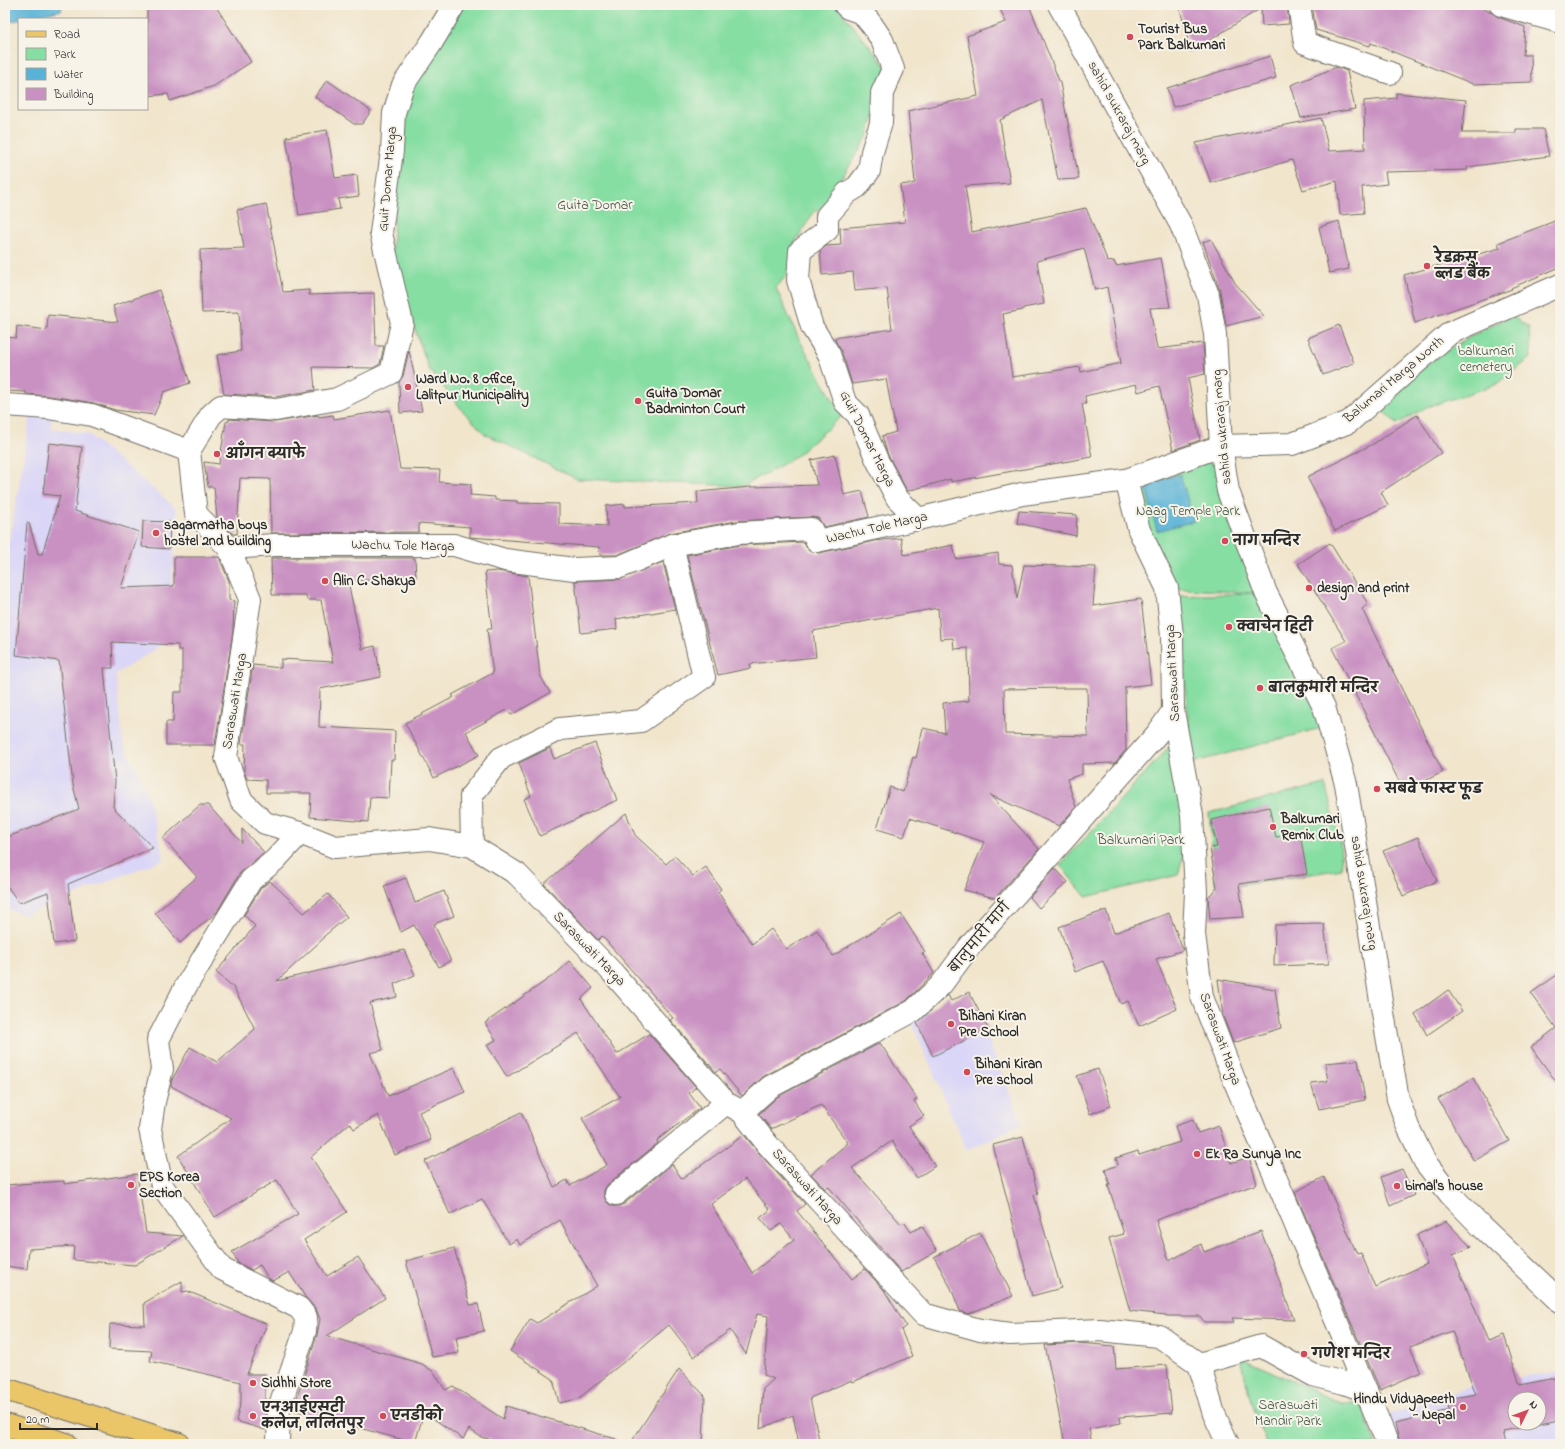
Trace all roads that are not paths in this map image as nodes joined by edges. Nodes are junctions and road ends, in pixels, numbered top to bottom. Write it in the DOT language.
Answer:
graph roads {
  1 [pos="454,5"];
  2 [pos="845,5"];
  3 [pos="1059,5"];
  4 [pos="1299,5"];
  5 [pos="1501,5"];
  6 [pos="1560,22"];
  7 [pos="1390,73"];
  8 [pos="1560,285"];
  9 [pos="5,405"];
  10 [pos="1221,446"];
  11 [pos="189,451"];
  12 [pos="1126,480"];
  13 [pos="918,519"];
  14 [pos="672,545"];
  15 [pos="228,548"];
  16 [pos="1173,711"];
  17 [pos="300,833"];
  18 [pos="472,846"];
  19 [pos="734,1108"];
  20 [pos="616,1194"];
  21 [pos="1560,1301"];
  22 [pos="1199,1364"];
  23 [pos="5,1389"];
  24 [pos="1366,1391"];
  25 [pos="5,1425"];
  26 [pos="66,1444"];
  27 [pos="179,1444"];
  28 [pos="278,1444"];
  29 [pos="1228,1444"];
  30 [pos="1388,1444"];
  1 -- 11 [label="street, Guit Domar Marga"];
  2 -- 13 [label="street, Guit Domar Marga"];
  3 -- 10 [label="street, sahid sukraraj marg"];
  4 -- 7 [label="street"];
  5 -- 6 [label="street"];
  8 -- 10 [label="street, Balumari Marga North"];
  9 -- 11 [label="street"];
  10 -- 12 [label="street, Wachu Tole Marga"];
  10 -- 21 [label="street, sahid sukraraj marg"];
  11 -- 15 [label="street, Saraswati Marga"];
  12 -- 13 [label="street, Wachu Tole Marga"];
  12 -- 16 [label="street, Saraswati Marga"];
  13 -- 14 [label="street, Wachu Tole Marga"];
  14 -- 15 [label="street, Wachu Tole Marga"];
  14 -- 18 [label="street"];
  15 -- 17 [label="street, Saraswati Marga"];
  16 -- 19 [label="street, बालुमारी मार्ग"];
  16 -- 24 [label="street, Saraswati Marga"];
  17 -- 18 [label="street, Saraswati Marga"];
  17 -- 28 [label="street"];
  18 -- 19 [label="street, Saraswati Marga"];
  19 -- 20 [label="street, बालुमारी मार्ग"];
  19 -- 22 [label="street, Saraswati Marga"];
  22 -- 24 [label="street"];
  22 -- 29 [label="street"];
  23 -- 27 [label="main road"];
  24 -- 30 [label="street, Saraswati Marga"];
  25 -- 26 [label="main road"];
}
